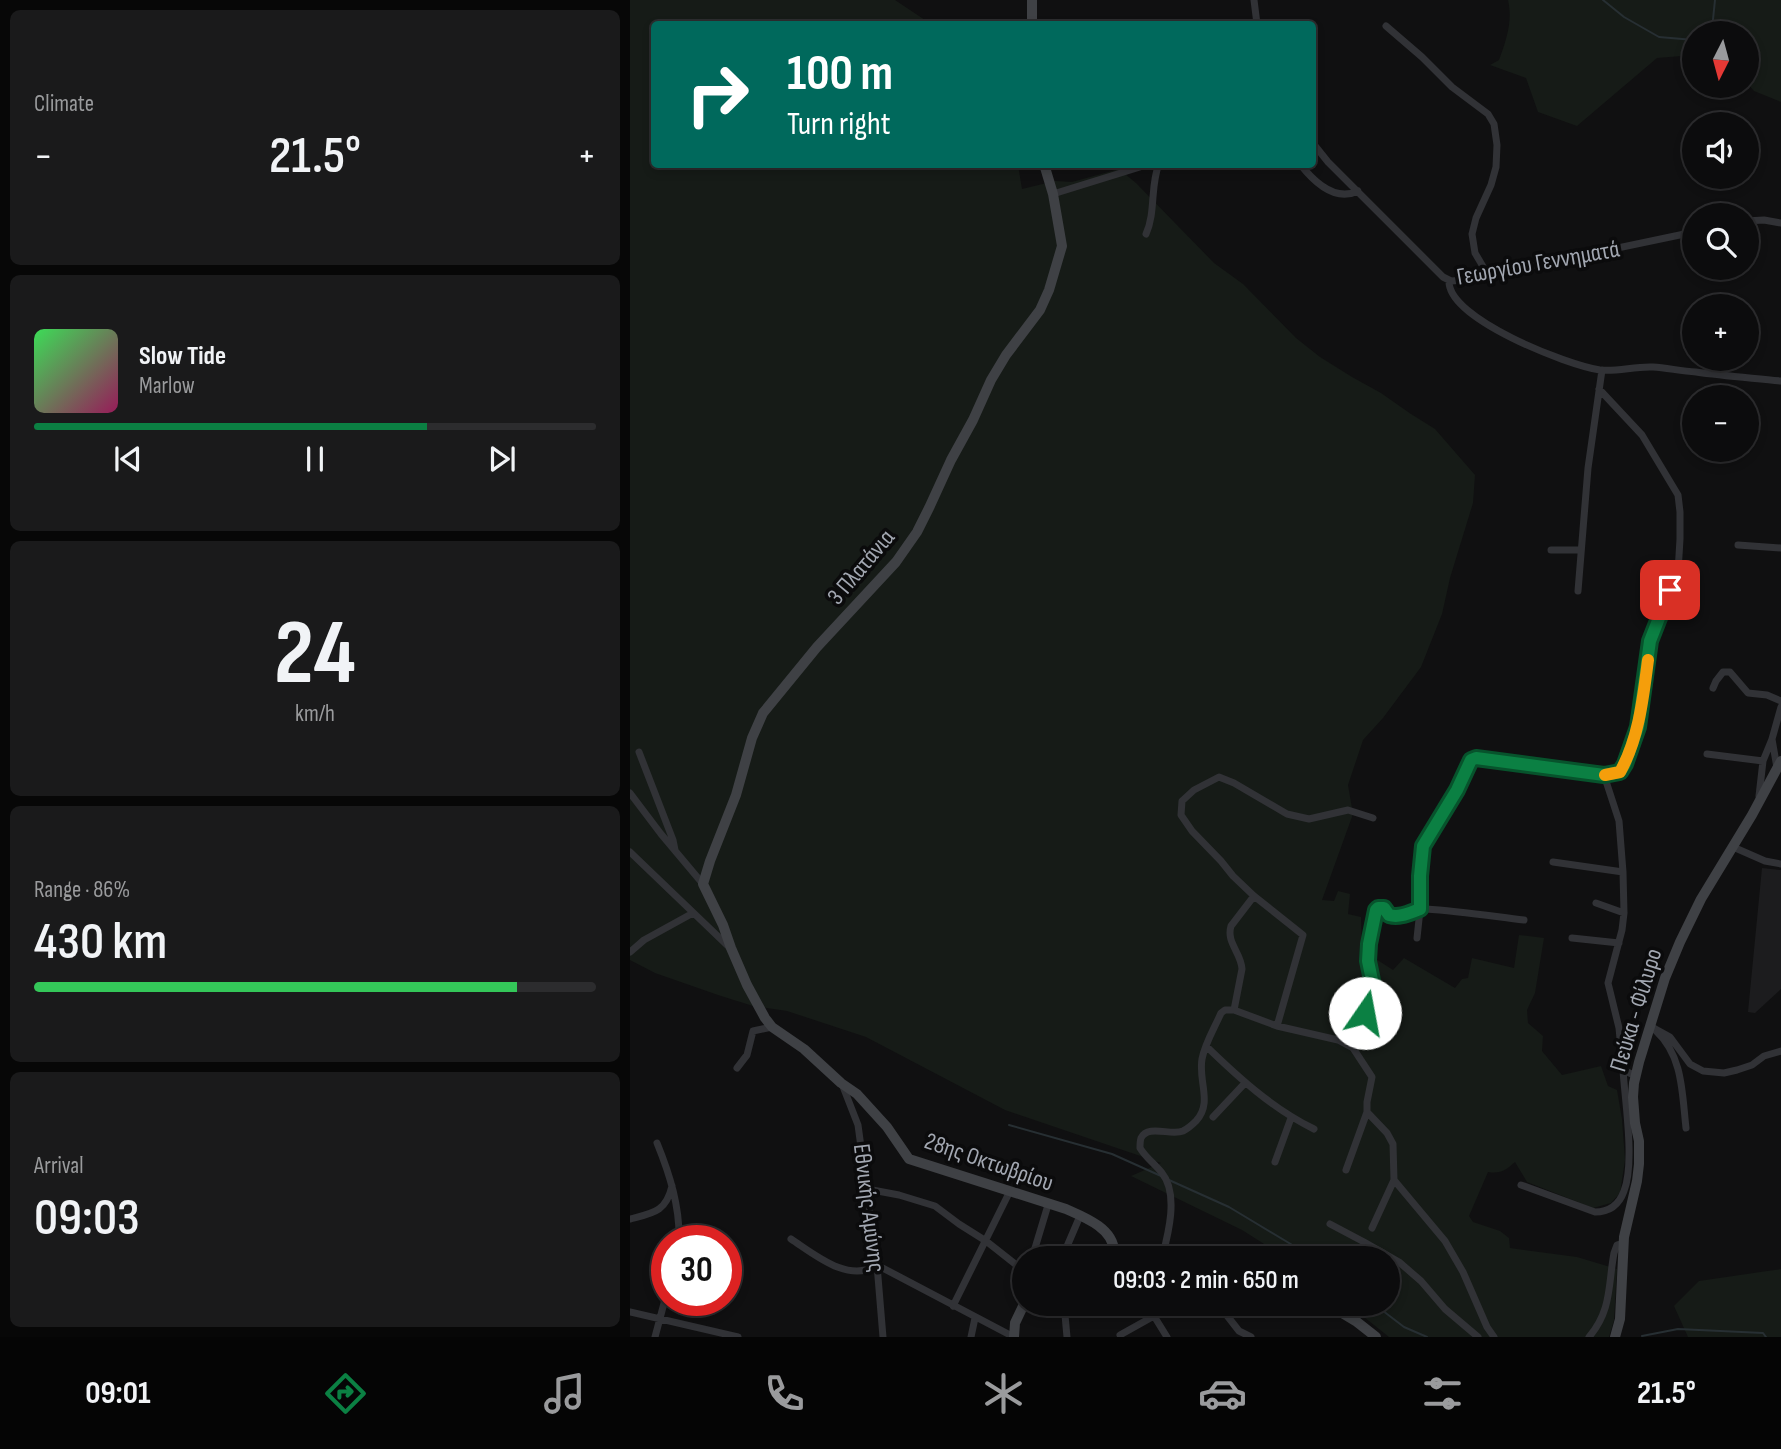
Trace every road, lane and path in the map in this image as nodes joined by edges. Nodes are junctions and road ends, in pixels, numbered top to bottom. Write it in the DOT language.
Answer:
graph roads {
  1 [pos="1032,0"];
  2 [pos="1254,0"];
  3 [pos="1032,21"];
  4 [pos="1257,21"];
  5 [pos="1386,26"];
  6 [pos="1316,147"];
  7 [pos="1045,168"];
  8 [pos="1137,168"];
  9 [pos="1158,168"];
  10 [pos="1303,168"];
  11 [pos="1358,191"];
  12 [pos="1053,194"];
  13 [pos="1759,220"];
  14 [pos="1781,223"];
  15 [pos="1146,234"];
  16 [pos="1682,235"];
  17 [pos="1488,275"];
  18 [pos="1449,281"];
  19 [pos="1602,370"];
  20 [pos="1781,381"];
  21 [pos="1599,389"];
  22 [pos="1738,545"];
  23 [pos="1781,548"];
  24 [pos="1551,550"];
  25 [pos="1581,550"];
  26 [pos="1578,592"];
  27 [pos="1713,688"];
  28 [pos="1781,701"];
  29 [pos="1781,707"];
  30 [pos="1772,739"];
  31 [pos="639,752"];
  32 [pos="1707,754"];
  33 [pos="1763,761"];
  34 [pos="1779,765"];
  35 [pos="1604,775"];
  36 [pos="630,793"];
  37 [pos="1758,804"];
  38 [pos="1373,818"];
  39 [pos="1733,847"];
  40 [pos="675,851"];
  41 [pos="630,852"];
  42 [pos="1553,862"];
  43 [pos="1781,864"];
  44 [pos="1623,872"];
  45 [pos="703,884"];
  46 [pos="1254,896"];
  47 [pos="1596,903"];
  48 [pos="1420,909"];
  49 [pos="693,913"];
  50 [pos="1624,913"];
  51 [pos="1524,920"];
  52 [pos="1417,938"];
  53 [pos="1572,938"];
  54 [pos="1619,943"];
  55 [pos="731,948"];
  56 [pos="630,952"];
  57 [pos="1234,1010"];
  58 [pos="1277,1026"];
  59 [pos="1650,1026"];
  60 [pos="772,1027"];
  61 [pos="1206,1046"];
  62 [pos="1353,1048"];
  63 [pos="1781,1051"];
  64 [pos="737,1068"];
  65 [pos="1623,1070"];
  66 [pos="1636,1076"];
  67 [pos="841,1083"];
  68 [pos="1245,1083"];
  69 [pos="1367,1112"];
  70 [pos="1213,1117"];
  71 [pos="1291,1118"];
  72 [pos="1686,1128"];
  73 [pos="1314,1129"];
  74 [pos="657,1143"];
  75 [pos="1275,1162"];
  76 [pos="1346,1170"];
  77 [pos="1394,1180"];
  78 [pos="672,1185"];
  79 [pos="1521,1185"];
  80 [pos="867,1189"];
  81 [pos="1010,1191"];
  82 [pos="1048,1205"];
  83 [pos="1080,1216"];
  84 [pos="630,1219"];
  85 [pos="1330,1224"];
  86 [pos="678,1225"];
  87 [pos="1372,1228"];
  88 [pos="791,1239"];
  89 [pos="986,1241"];
  90 [pos="1623,1243"];
  91 [pos="1036,1246"];
  92 [pos="1067,1246"];
  93 [pos="1114,1246"];
  94 [pos="1165,1246"];
  95 [pos="1012,1261"];
  96 [pos="877,1265"];
  97 [pos="953,1306"];
  98 [pos="630,1312"];
  99 [pos="660,1316"];
  100 [pos="1018,1316"];
  101 [pos="1065,1316"];
  102 [pos="1154,1316"];
  103 [pos="1227,1316"];
  104 [pos="1347,1316"];
  105 [pos="975,1318"];
  106 [pos="659,1319"];
  107 [pos="1239,1331"];
  108 [pos="1120,1335"];
  109 [pos="655,1337"];
  110 [pos="738,1337"];
  111 [pos="883,1337"];
  112 [pos="971,1337"];
  113 [pos="1011,1337"];
  114 [pos="1067,1337"];
  115 [pos="1167,1337"];
  116 [pos="1229,1337"];
  117 [pos="1251,1337"];
  118 [pos="1376,1337"];
  119 [pos="1478,1337"];
  120 [pos="1494,1337"];
  121 [pos="1589,1337"];
  122 [pos="1615,1337"];
  1 -- 3 [label="street"];
  2 -- 4 [label="street"];
  5 -- 17 [label="street"];
  6 -- 11 [label="street, Γεωργίου Γεννηματά"];
  7 -- 12 [label="street, 3 Πλατάνια"];
  8 -- 12 [label="street"];
  9 -- 15 [label="street"];
  10 -- 11 [label="street"];
  11 -- 18 [label="street, Γεωργίου Γεννηματά"];
  12 -- 45 [label="street, 3 Πλατάνια"];
  13 -- 14 [label="street"];
  16 -- 17 [label="street, Γεωργίου Γεννηματά"];
  17 -- 18 [label="street, Γεωργίου Γεννηματά"];
  18 -- 19 [label="street"];
  19 -- 20 [label="street"];
  19 -- 21 [label="street"];
  21 -- 25 [label="street"];
  21 -- 35 [label="street"];
  22 -- 23 [label="street"];
  24 -- 25 [label="street"];
  25 -- 26 [label="street"];
  27 -- 28 [label="street"];
  29 -- 30 [label="street"];
  30 -- 33 [label="street"];
  30 -- 34 [label="street"];
  31 -- 40 [label="street"];
  32 -- 33 [label="street"];
  33 -- 37 [label="street"];
  34 -- 37 [label="street, Πεύκα - Φίλυρο"];
  35 -- 44 [label="street"];
  35 -- 48 [label="street"];
  36 -- 40 [label="street"];
  37 -- 39 [label="street, Πεύκα - Φίλυρο"];
  38 -- 46 [label="street"];
  39 -- 43 [label="street"];
  39 -- 59 [label="street, Πεύκα - Φίλυρο"];
  40 -- 45 [label="street"];
  41 -- 49 [label="street"];
  42 -- 44 [label="street"];
  44 -- 50 [label="street"];
  45 -- 55 [label="street"];
  46 -- 57 [label="street"];
  46 -- 58 [label="street"];
  47 -- 50 [label="street"];
  48 -- 51 [label="street"];
  48 -- 52 [label="street"];
  48 -- 62 [label="street"];
  49 -- 55 [label="street"];
  49 -- 56 [label="street"];
  50 -- 54 [label="street"];
  53 -- 54 [label="street"];
  54 -- 65 [label="street"];
  55 -- 60 [label="street"];
  57 -- 58 [label="street"];
  57 -- 61 [label="street"];
  58 -- 62 [label="street"];
  59 -- 63 [label="street"];
  59 -- 66 [label="street, Πεύκα - Φίλυρο"];
  59 -- 72 [label="street"];
  60 -- 64 [label="street"];
  60 -- 67 [label="street, 28ης Οκτωβρίου"];
  61 -- 68 [label="street"];
  61 -- 94 [label="street"];
  62 -- 69 [label="street"];
  65 -- 66 [label="street"];
  65 -- 79 [label="street"];
  66 -- 90 [label="street, Πεύκα - Φίλυρο"];
  67 -- 80 [label="street, Εθνικής Αμύνης"];
  67 -- 81 [label="street, 28ης Οκτωβρίου"];
  68 -- 70 [label="street"];
  68 -- 71 [label="street"];
  69 -- 76 [label="street"];
  69 -- 77 [label="street"];
  71 -- 73 [label="street"];
  71 -- 75 [label="street"];
  74 -- 78 [label="street"];
  77 -- 87 [label="street"];
  77 -- 120 [label="street"];
  78 -- 84 [label="street"];
  78 -- 86 [label="street"];
  80 -- 89 [label="street"];
  80 -- 96 [label="street, Εθνικής Αμύνης"];
  81 -- 82 [label="street, 28ης Οκτωβρίου"];
  81 -- 89 [label="street"];
  82 -- 83 [label="street, 28ης Οκτωβρίου"];
  82 -- 91 [label="street"];
  83 -- 92 [label="street"];
  83 -- 93 [label="street, 28ης Οκτωβρίου"];
  85 -- 119 [label="street"];
  88 -- 96 [label="street"];
  89 -- 95 [label="street"];
  89 -- 97 [label="street"];
  90 -- 121 [label="street"];
  90 -- 122 [label="street, Πεύκα - Φίλυρο"];
  96 -- 97 [label="street"];
  96 -- 111 [label="street, Εθνικής Αμύνης"];
  97 -- 105 [label="street"];
  98 -- 106 [label="street"];
  99 -- 106 [label="street"];
  100 -- 113 [label="street"];
  101 -- 114 [label="street"];
  102 -- 108 [label="street"];
  102 -- 115 [label="street"];
  103 -- 107 [label="street"];
  104 -- 118 [label="street"];
  105 -- 112 [label="street"];
  105 -- 113 [label="street"];
  106 -- 109 [label="street"];
  106 -- 110 [label="street"];
  107 -- 116 [label="street"];
  107 -- 117 [label="street"];
}
